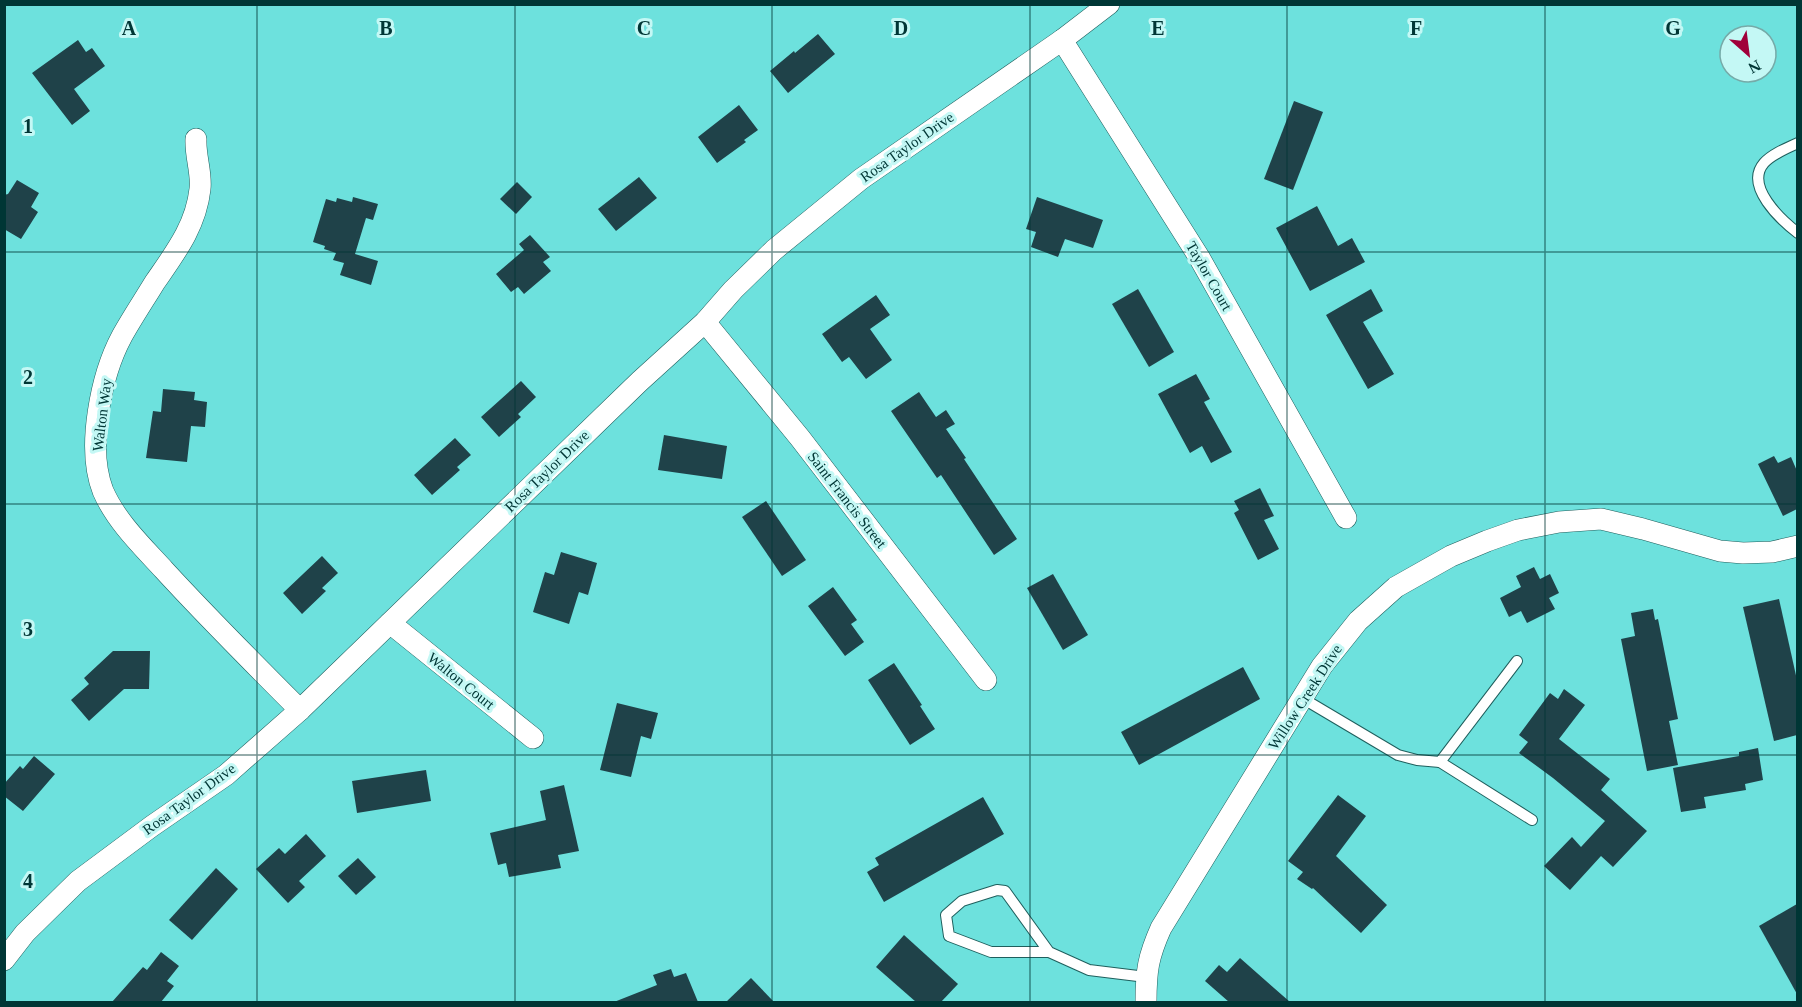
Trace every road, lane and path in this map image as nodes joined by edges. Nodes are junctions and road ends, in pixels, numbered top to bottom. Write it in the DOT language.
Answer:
graph roads {
  1 [pos="1108,4"];
  2 [pos="1062,40"];
  3 [pos="196,140"];
  4 [pos="1797,143"];
  5 [pos="1797,233"];
  6 [pos="705,322"];
  7 [pos="1346,519"];
  8 [pos="1797,546"];
  9 [pos="390,623"];
  10 [pos="1516,661"];
  11 [pos="986,680"];
  12 [pos="1302,698"];
  13 [pos="300,710"];
  14 [pos="533,738"];
  15 [pos="1440,762"];
  16 [pos="1532,820"];
  17 [pos="1049,952"];
  18 [pos="4,960"];
  19 [pos="1146,977"];
  20 [pos="1146,1002"];
  1 -- 2 [label="street, Rosa Taylor Drive"];
  2 -- 6 [label="street, Rosa Taylor Drive"];
  2 -- 7 [label="street, Taylor Court"];
  3 -- 13 [label="street, Walton Way"];
  4 -- 5 [label="lane"];
  6 -- 9 [label="street, Rosa Taylor Drive"];
  6 -- 11 [label="street, Saint Francis Street"];
  8 -- 12 [label="street, Willow Creek Drive"];
  9 -- 13 [label="street, Rosa Taylor Drive"];
  9 -- 14 [label="street, Walton Court"];
  10 -- 15 [label="lane"];
  12 -- 15 [label="lane"];
  12 -- 19 [label="street, Willow Creek Drive"];
  13 -- 18 [label="street, Rosa Taylor Drive"];
  15 -- 16 [label="lane"];
  17 -- 17 [label="lane"];
  17 -- 19 [label="lane"];
  19 -- 20 [label="street, Willow Creek Drive"];
}
